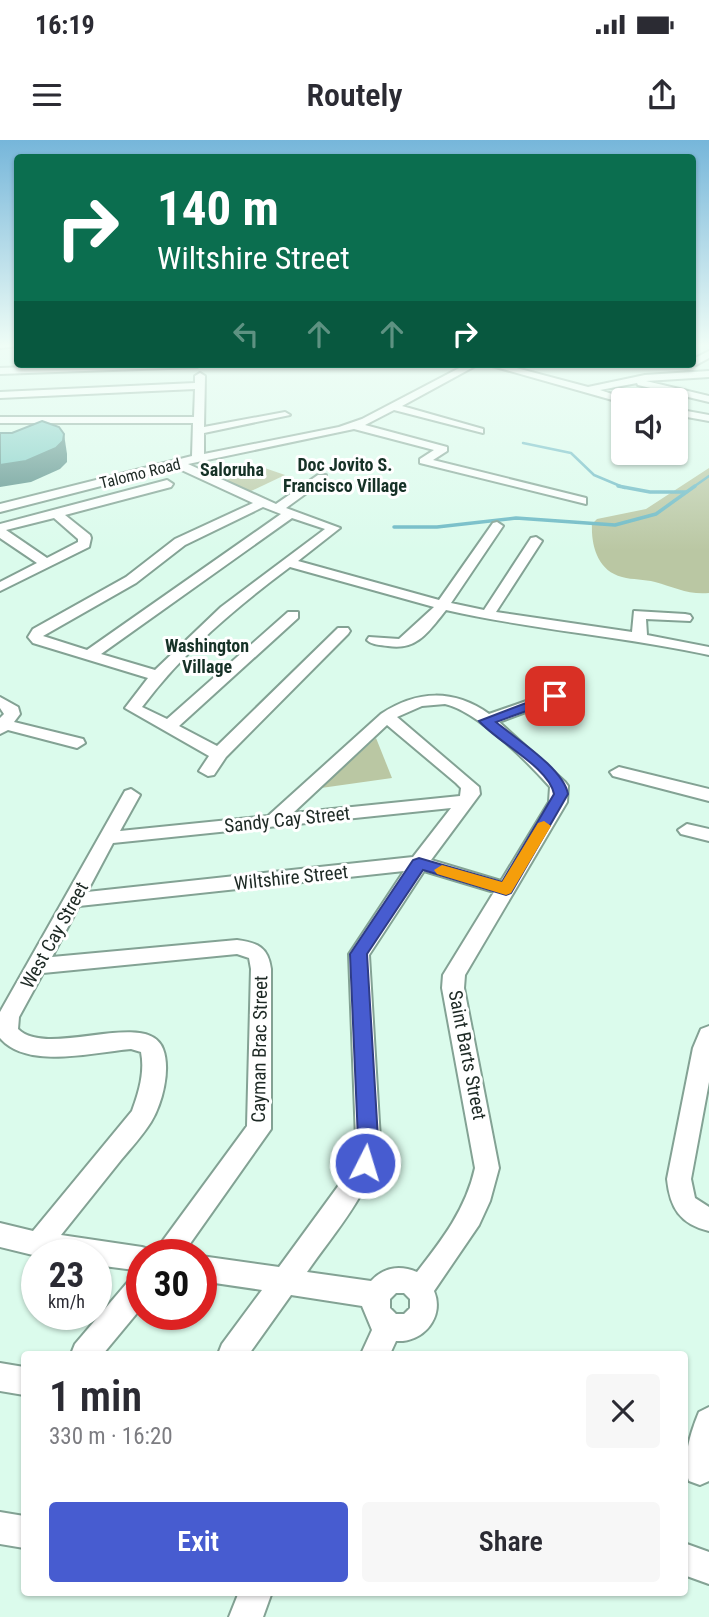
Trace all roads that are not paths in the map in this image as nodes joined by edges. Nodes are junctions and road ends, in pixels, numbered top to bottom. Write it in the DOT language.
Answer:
graph roads {
  1 [pos="198,413"];
  2 [pos="382,413"];
  3 [pos="415,413"];
  4 [pos="688,414"];
  5 [pos="285,415"];
  6 [pos="709,418"];
  7 [pos="0,420"];
  8 [pos="71,420"];
  9 [pos="197,425"];
  10 [pos="355,426"];
  11 [pos="479,431"];
  12 [pos="12,433"];
  13 [pos="198,458"];
  14 [pos="176,463"];
  15 [pos="322,477"];
  16 [pos="167,484"];
  17 [pos="582,501"];
  18 [pos="262,503"];
  19 [pos="0,508"];
  20 [pos="283,511"];
  21 [pos="56,513"];
  22 [pos="497,526"];
  23 [pos="334,528"];
  24 [pos="0,530"];
  25 [pos="536,541"];
  26 [pos="287,562"];
  27 [pos="48,565"];
  28 [pos="0,587"];
  29 [pos="442,605"];
  30 [pos="488,614"];
  31 [pos="293,615"];
  32 [pos="685,618"];
  33 [pos="342,631"];
  34 [pos="640,637"];
  35 [pos="374,640"];
  36 [pos="709,651"];
  37 [pos="90,656"];
  38 [pos="156,675"];
  39 [pos="555,696"];
  40 [pos="0,702"];
  41 [pos="387,717"];
  42 [pos="486,721"];
  43 [pos="2,727"];
  44 [pos="168,727"];
  45 [pos="77,743"];
  46 [pos="219,754"];
  47 [pos="208,771"];
  48 [pos="619,772"];
  49 [pos="131,794"];
  50 [pos="709,794"];
  51 [pos="465,801"];
  52 [pos="273,821"];
  53 [pos="687,830"];
  54 [pos="709,835"];
  55 [pos="108,838"];
  56 [pos="419,863"];
  57 [pos="506,889"];
  58 [pos="74,900"];
  59 [pos="36,966"];
  60 [pos="709,1035"];
  61 [pos="709,1219"];
  62 [pos="0,1235"];
  63 [pos="42,1239"];
  64 [pos="178,1239"];
  65 [pos="21,1240"];
  66 [pos="217,1271"];
  67 [pos="284,1281"];
  68 [pos="419,1290"];
  69 [pos="377,1295"];
  70 [pos="126,1305"];
  71 [pos="390,1326"];
  72 [pos="88,1351"];
  73 [pos="234,1351"];
  74 [pos="377,1351"];
  75 [pos="0,1377"];
  76 [pos="21,1380"];
  77 [pos="709,1422"];
  78 [pos="700,1470"];
  79 [pos="0,1528"];
  80 [pos="21,1532"];
  81 [pos="688,1560"];
  82 [pos="709,1568"];
  83 [pos="254,1596"];
  84 [pos="246,1617"];
  1 -- 9 [label="street"];
  2 -- 10 [label="street, Talomo Road"];
  3 -- 11 [label="street"];
  4 -- 6 [label="street"];
  5 -- 9 [label="street"];
  7 -- 8 [label="street"];
  8 -- 9 [label="street"];
  8 -- 12 [label="street"];
  9 -- 13 [label="street"];
  10 -- 13 [label="street, Talomo Road"];
  10 -- 17 [label="street"];
  13 -- 14 [label="street, Talomo Road"];
  14 -- 18 [label="street"];
  14 -- 19 [label="street, Talomo Road"];
  15 -- 20 [label="street"];
  16 -- 21 [label="street"];
  18 -- 20 [label="street"];
  18 -- 37 [label="street"];
  20 -- 23 [label="street"];
  20 -- 37 [label="street"];
  21 -- 24 [label="street"];
  21 -- 27 [label="street"];
  22 -- 29 [label="street"];
  23 -- 26 [label="street"];
  24 -- 27 [label="street"];
  25 -- 30 [label="street"];
  26 -- 29 [label="street"];
  26 -- 38 [label="street"];
  27 -- 28 [label="street"];
  29 -- 30 [label="street"];
  29 -- 35 [label="street"];
  30 -- 34 [label="street"];
  31 -- 44 [label="street"];
  32 -- 34 [label="street"];
  33 -- 46 [label="street"];
  34 -- 36 [label="street"];
  37 -- 38 [label="street"];
  38 -- 44 [label="street"];
  39 -- 42 [label="street"];
  40 -- 43 [label="street"];
  41 -- 42 [label="street, Saint Barts Street"];
  41 -- 51 [label="street"];
  41 -- 52 [label="street, Saint Barts Street"];
  42 -- 57 [label="street, Saint Barts Street"];
  43 -- 45 [label="street"];
  44 -- 46 [label="street"];
  46 -- 47 [label="street"];
  48 -- 50 [label="street"];
  49 -- 55 [label="street, West Cay Street"];
  51 -- 52 [label="street, Sandy Cay Street"];
  51 -- 56 [label="street"];
  52 -- 55 [label="street, Sandy Cay Street"];
  53 -- 54 [label="street"];
  55 -- 58 [label="street, West Cay Street"];
  56 -- 57 [label="street, Wiltshire Street"];
  56 -- 58 [label="street, Wiltshire Street"];
  56 -- 67 [label="street"];
  57 -- 68 [label="street, Saint Barts Street"];
  58 -- 59 [label="street, West Cay Street"];
  59 -- 63 [label="street, West Cay Street"];
  59 -- 64 [label="street, Cayman Brac Street"];
  60 -- 61 [label="street"];
  62 -- 65 [label="street"];
  66 -- 67 [label="street"];
  67 -- 69 [label="street"];
  67 -- 73 [label="street"];
  68 -- 69 [label="street"];
  68 -- 71 [label="street"];
  69 -- 71 [label="street"];
  70 -- 72 [label="street"];
  71 -- 74 [label="street"];
  75 -- 76 [label="street"];
  77 -- 78 [label="street"];
  79 -- 80 [label="street"];
  81 -- 82 [label="street"];
  83 -- 84 [label="street"];
}
